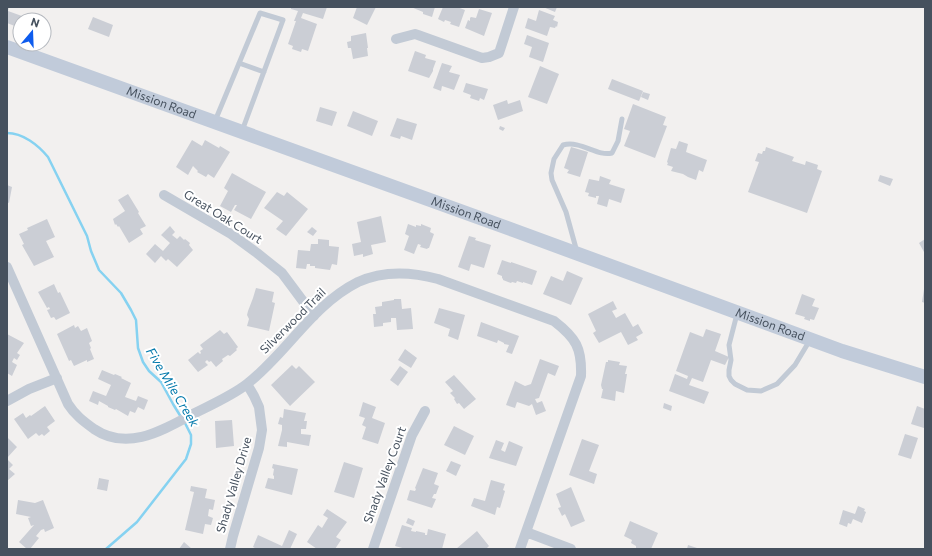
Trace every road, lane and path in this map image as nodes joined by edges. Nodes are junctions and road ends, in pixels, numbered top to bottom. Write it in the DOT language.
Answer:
graph roads {
  1 [pos="514,7"];
  2 [pos="396,39"];
  3 [pos="7,48"];
  4 [pos="240,63"];
  5 [pos="264,72"];
  6 [pos="622,119"];
  7 [pos="214,122"];
  8 [pos="242,132"];
  9 [pos="164,195"];
  10 [pos="578,253"];
  11 [pos="7,267"];
  12 [pos="737,312"];
  13 [pos="314,316"];
  14 [pos="811,339"];
  15 [pos="57,378"];
  16 [pos="925,378"];
  17 [pos="247,384"];
  18 [pos="7,401"];
  19 [pos="425,411"];
  20 [pos="526,532"];
  21 [pos="230,549"];
  22 [pos="373,549"];
  23 [pos="520,549"];
  24 [pos="571,549"];
  1 -- 2 [label="street"];
  3 -- 7 [label="street, Mission Road"];
  4 -- 5 [label="lane"];
  4 -- 5 [label="lane"];
  4 -- 7 [label="lane"];
  5 -- 8 [label="lane"];
  6 -- 10 [label="lane"];
  7 -- 8 [label="street, Mission Road"];
  8 -- 10 [label="street, Mission Road"];
  9 -- 13 [label="street, Great Oak Court"];
  10 -- 12 [label="street, Mission Road"];
  11 -- 15 [label="street, Silverwood Trail"];
  12 -- 14 [label="street, Mission Road"];
  12 -- 14 [label="lane"];
  13 -- 17 [label="street, Silverwood Trail"];
  13 -- 20 [label="street, Silverwood Trail"];
  14 -- 16 [label="street, Mission Road"];
  15 -- 17 [label="street, Silverwood Trail"];
  15 -- 18 [label="street"];
  17 -- 21 [label="street, Shady Valley Drive"];
  19 -- 22 [label="street, Shady Valley Court"];
  20 -- 23 [label="street, Silverwood Trail"];
  20 -- 24 [label="street"];
}
